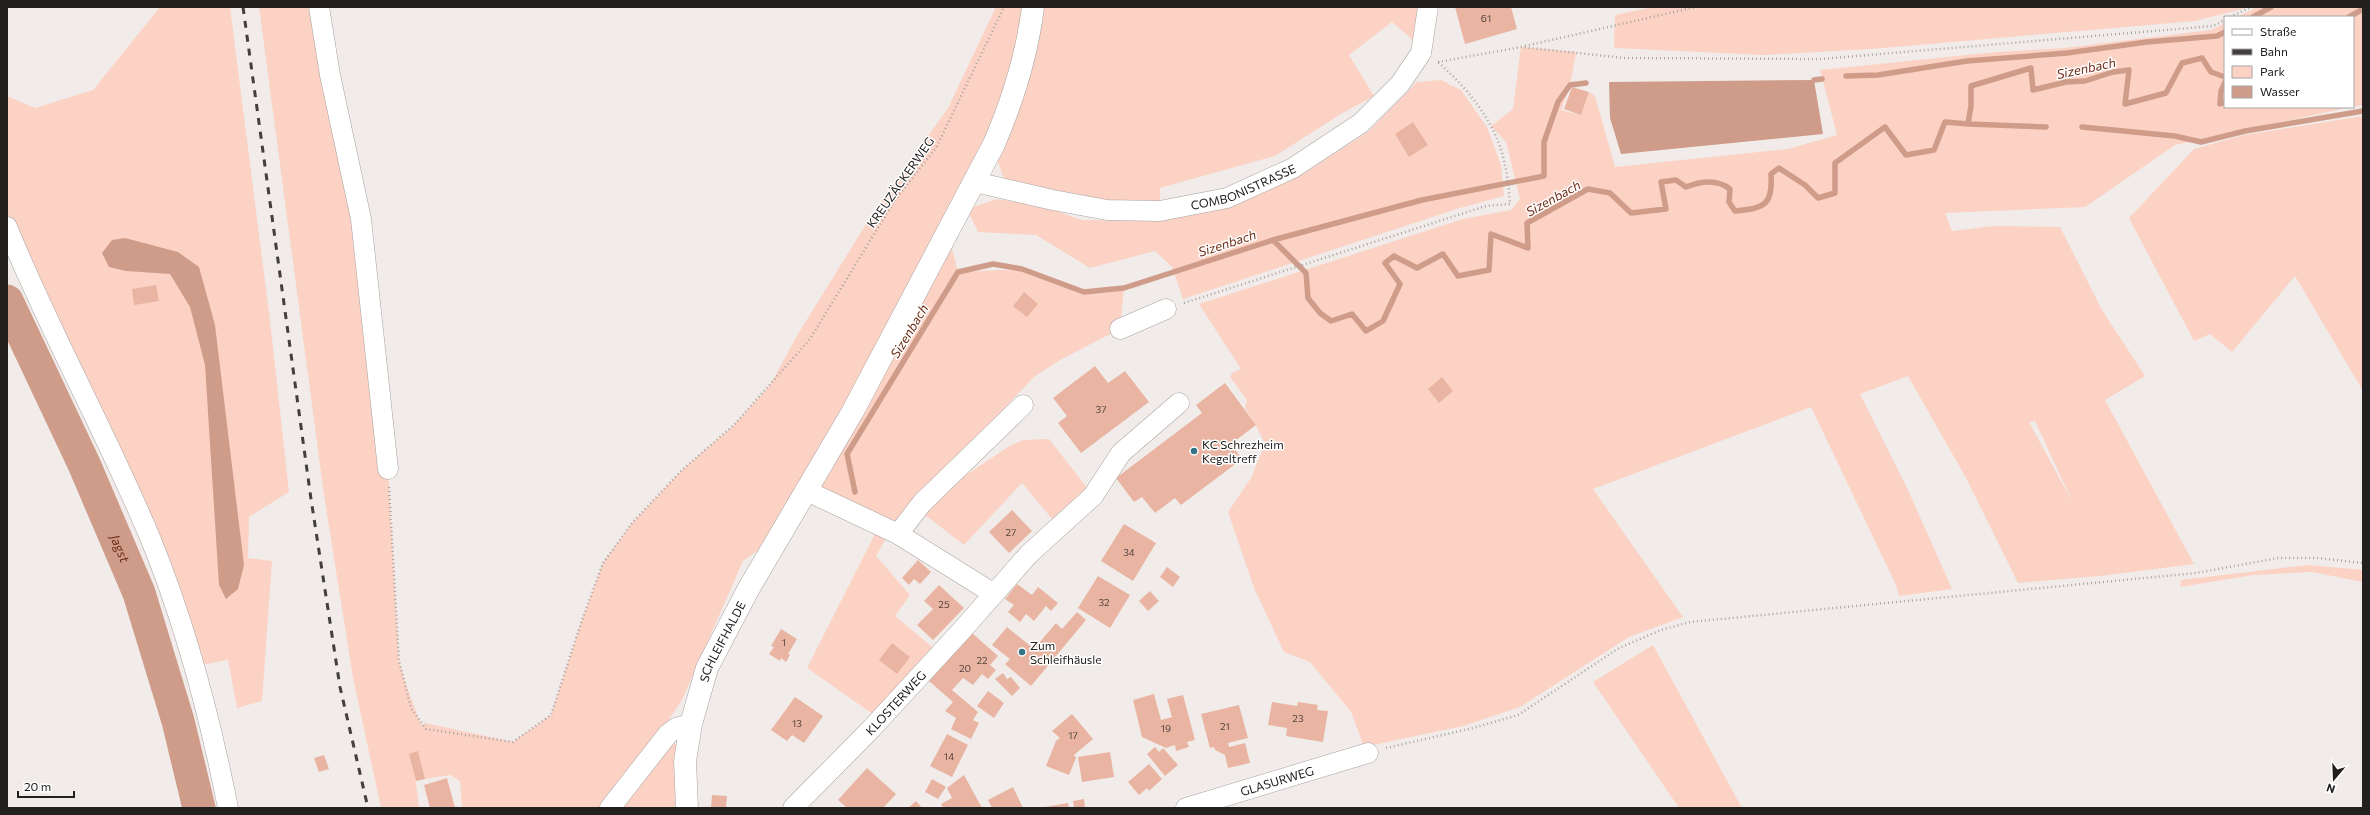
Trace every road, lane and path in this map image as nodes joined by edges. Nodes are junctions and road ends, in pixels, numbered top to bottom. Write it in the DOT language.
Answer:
graph roads {
  1 [pos="319,7"];
  2 [pos="1004,7"];
  3 [pos="1033,7"];
  4 [pos="1428,7"];
  5 [pos="1696,7"];
  6 [pos="2251,7"];
  7 [pos="2232,16"];
  8 [pos="2224,20"];
  9 [pos="1522,47"];
  10 [pos="1429,58"];
  11 [pos="975,182"];
  12 [pos="7,227"];
  13 [pos="1166,309"];
  14 [pos="1120,329"];
  15 [pos="1179,403"];
  16 [pos="1023,405"];
  17 [pos="388,469"];
  18 [pos="807,491"];
  19 [pos="898,534"];
  20 [pos="2363,563"];
  21 [pos="994,594"];
  22 [pos="691,724"];
  23 [pos="1368,753"];
  24 [pos="228,808"];
  25 [pos="610,808"];
  26 [pos="687,808"];
  27 [pos="793,808"];
  28 [pos="1186,808"];
  1 -- 17 [label="street"];
  2 -- 17 [label="path, KREUZÄCKERWEG"];
  3 -- 11 [label="main road, SCHLEIFHALDE"];
  4 -- 10 [label="street, COMBONISTRASSE"];
  5 -- 9 [label="path"];
  6 -- 7 [label="path"];
  8 -- 9 [label="path"];
  9 -- 10 [label="path"];
  10 -- 11 [label="street, COMBONISTRASSE"];
  10 -- 13 [label="path"];
  11 -- 18 [label="main road, SCHLEIFHALDE"];
  12 -- 24 [label="street"];
  13 -- 14 [label="street"];
  15 -- 21 [label="street, KLOSTERWEG"];
  16 -- 19 [label="street"];
  18 -- 19 [label="street"];
  18 -- 22 [label="main road, SCHLEIFHALDE"];
  19 -- 21 [label="street"];
  20 -- 23 [label="path"];
  21 -- 27 [label="street, KLOSTERWEG"];
  22 -- 25 [label="street"];
  22 -- 26 [label="main road, SCHLEIFHALDE"];
  23 -- 28 [label="street, GLASURWEG"];
}
